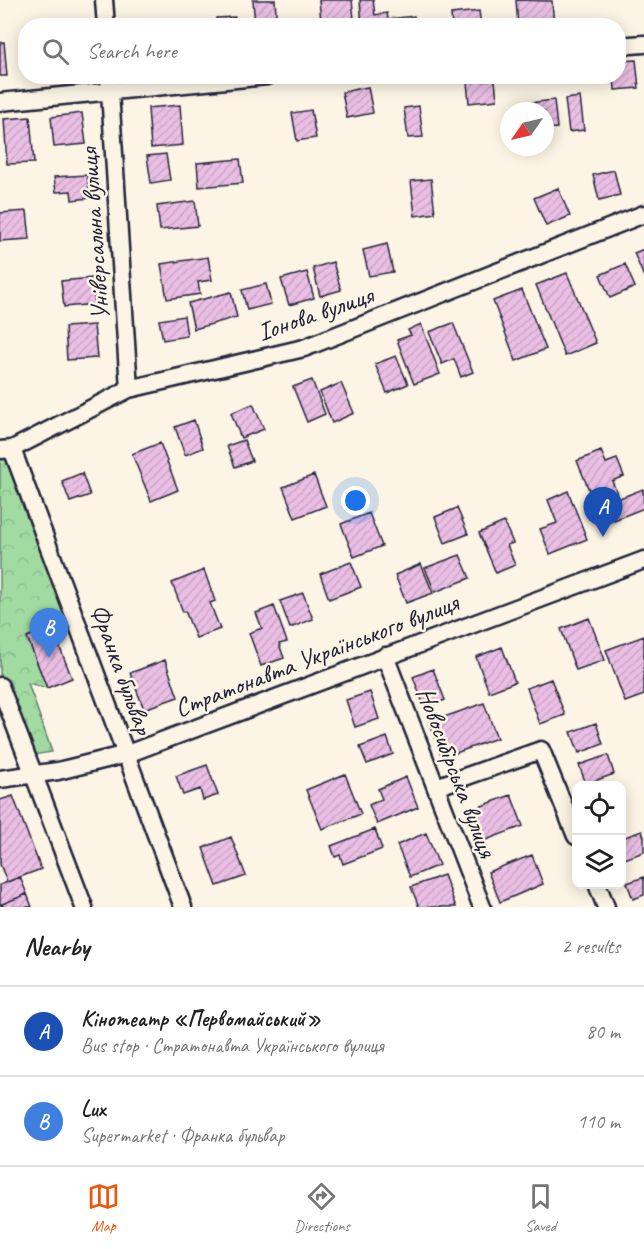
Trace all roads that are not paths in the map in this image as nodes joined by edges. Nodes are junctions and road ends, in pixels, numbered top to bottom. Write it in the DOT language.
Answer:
graph roads {
  1 [pos="104,0"];
  2 [pos="105,18"];
  3 [pos="644,44"];
  4 [pos="626,45"];
  5 [pos="104,84"];
  6 [pos="110,84"];
  7 [pos="0,102"];
  8 [pos="644,214"];
  9 [pos="129,389"];
  10 [pos="6,449"];
  11 [pos="644,560"];
  12 [pos="385,656"];
  13 [pos="0,686"];
  14 [pos="126,754"];
  15 [pos="32,775"];
  16 [pos="0,778"];
  17 [pos="435,787"];
  18 [pos="576,835"];
  19 [pos="599,889"];
  20 [pos="84,907"];
  21 [pos="183,907"];
  22 [pos="483,907"];
  23 [pos="606,907"];
  1 -- 2 [label="street"];
  3 -- 4 [label="street"];
  5 -- 7 [label="street"];
  6 -- 9 [label="street, Універсальна вулиця"];
  8 -- 9 [label="street, Іонова вулиця"];
  9 -- 10 [label="street, Іонова вулиця"];
  10 -- 14 [label="street, Франка бульвар"];
  11 -- 12 [label="street, Стратонавта Українського вулиця"];
  12 -- 14 [label="street, Стратонавта Українського вулиця"];
  12 -- 17 [label="street, Новосибірська вулиця"];
  13 -- 15 [label="street"];
  14 -- 15 [label="street, Стратонавта Українського вулиця"];
  14 -- 21 [label="street, Франка бульвар"];
  15 -- 16 [label="street, Стратонавта Українського вулиця"];
  15 -- 20 [label="street"];
  17 -- 18 [label="street"];
  17 -- 22 [label="street, Новосибірська вулиця"];
  19 -- 23 [label="street"];
}
